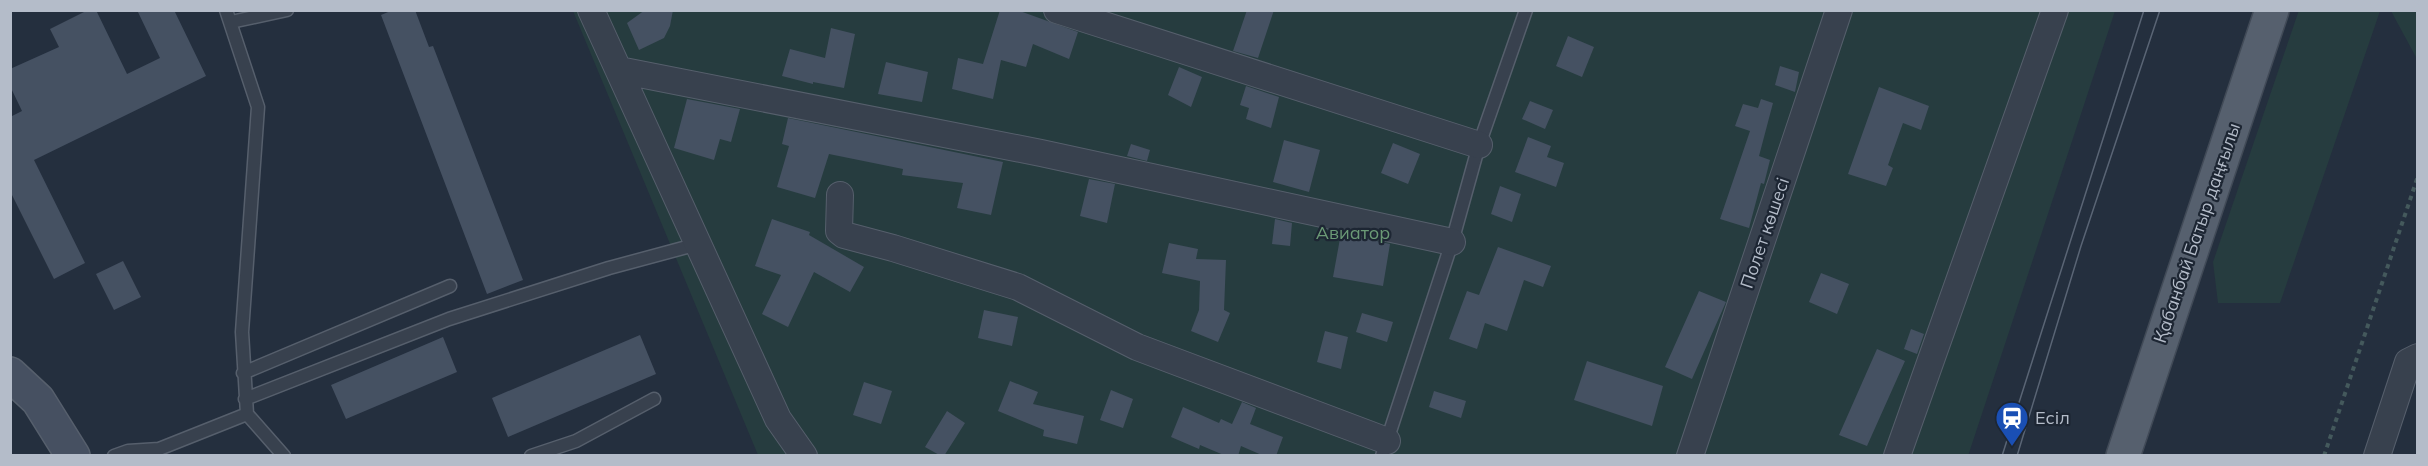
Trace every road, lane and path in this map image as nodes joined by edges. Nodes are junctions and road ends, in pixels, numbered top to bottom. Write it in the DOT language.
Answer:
graph roads {
  1 [pos="287,10"];
  2 [pos="591,10"];
  3 [pos="1057,10"];
  4 [pos="1526,10"];
  5 [pos="1839,10"];
  6 [pos="2055,10"];
  7 [pos="2272,10"];
  8 [pos="229,16"];
  9 [pos="619,70"];
  10 [pos="1479,145"];
  11 [pos="2418,176"];
  12 [pos="840,195"];
  13 [pos="1452,242"];
  14 [pos="698,244"];
  15 [pos="450,286"];
  16 [pos="2418,357"];
  17 [pos="243,373"];
  18 [pos="10,374"];
  19 [pos="245,399"];
  20 [pos="654,399"];
  21 [pos="2140,403"];
  22 [pos="247,414"];
  23 [pos="1385,448"];
  24 [pos="73,456"];
  25 [pos="114,456"];
  26 [pos="284,456"];
  27 [pos="531,456"];
  28 [pos="804,456"];
  29 [pos="1690,456"];
  30 [pos="1898,456"];
  31 [pos="2116,456"];
  32 [pos="2123,456"];
  33 [pos="2324,456"];
  34 [pos="2377,456"];
  1 -- 8 [label="lane"];
  2 -- 9 [label="street"];
  3 -- 10 [label="street"];
  4 -- 10 [label="lane"];
  5 -- 29 [label="street, Полет көшесі"];
  6 -- 30 [label="street"];
  7 -- 21 [label="main road, Қабанбай Батыр даңғылы"];
  8 -- 17 [label="lane"];
  9 -- 13 [label="street"];
  9 -- 14 [label="street"];
  10 -- 13 [label="lane"];
  11 -- 33 [label="path"];
  12 -- 23 [label="street"];
  13 -- 23 [label="lane"];
  14 -- 19 [label="lane"];
  14 -- 28 [label="street"];
  15 -- 17 [label="lane"];
  16 -- 34 [label="street"];
  17 -- 19 [label="lane"];
  18 -- 24 [label="street"];
  19 -- 22 [label="lane"];
  20 -- 27 [label="lane"];
  21 -- 31 [label="main road"];
  21 -- 32 [label="main road, Қабанбай Батыр даңғылы"];
  22 -- 25 [label="lane"];
  22 -- 26 [label="lane"];
}
